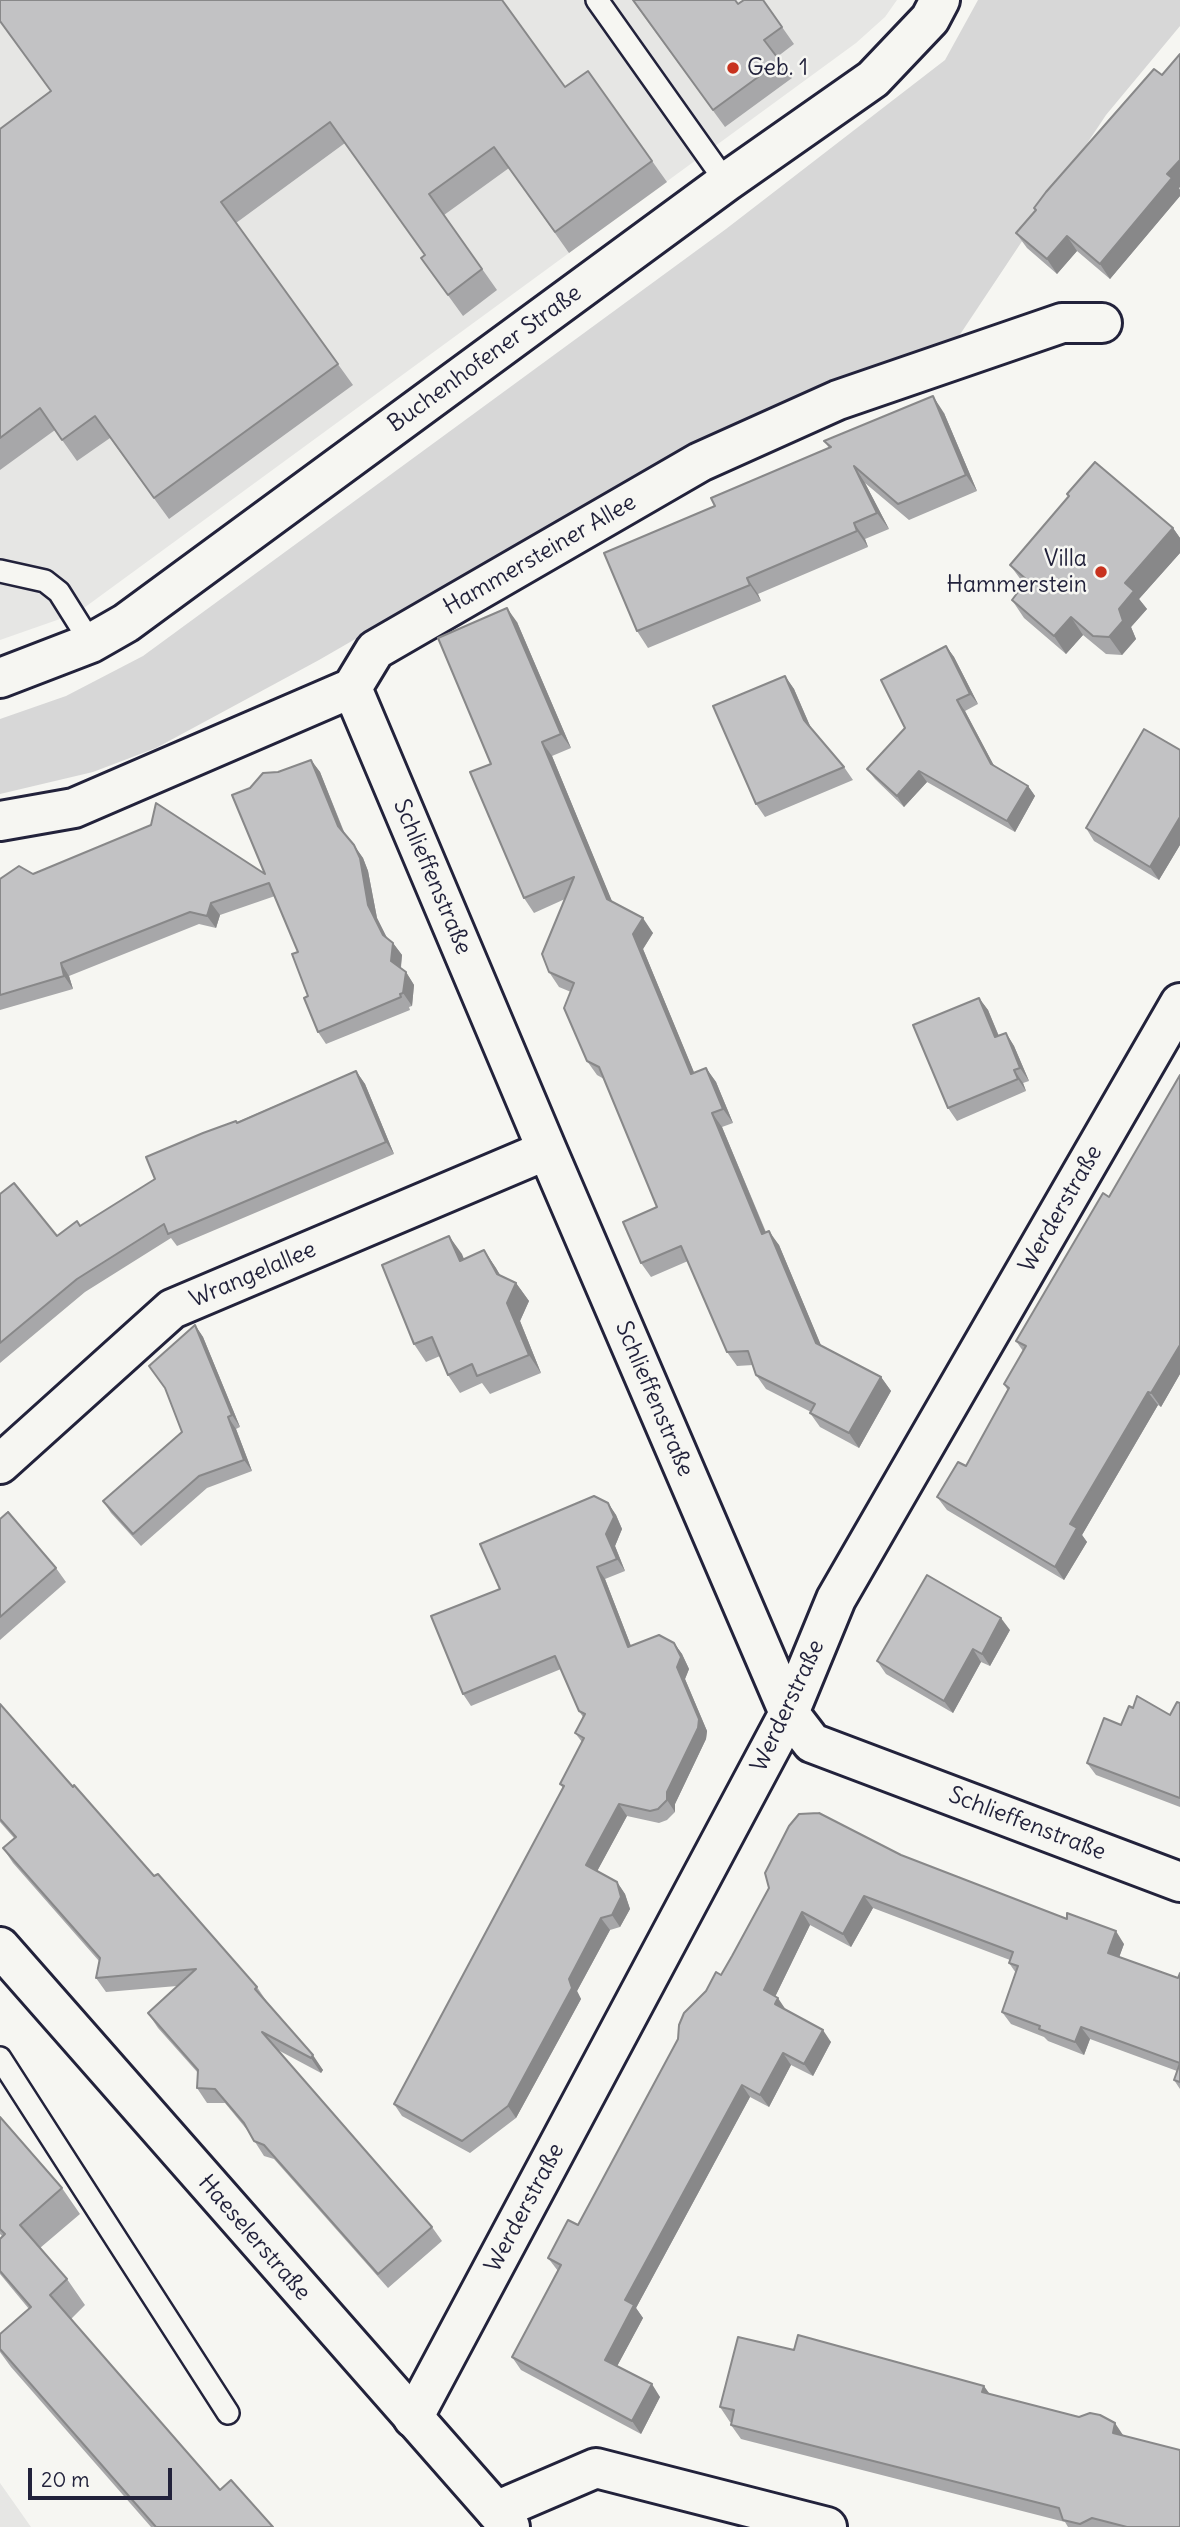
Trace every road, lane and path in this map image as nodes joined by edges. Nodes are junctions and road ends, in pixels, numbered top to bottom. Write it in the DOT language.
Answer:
graph roads {
  1 [pos="597,0"];
  2 [pos="940,0"];
  3 [pos="726,182"];
  4 [pos="1102,323"];
  5 [pos="0,571"];
  6 [pos="91,643"];
  7 [pos="0,678"];
  8 [pos="352,688"];
  9 [pos="0,821"];
  10 [pos="1180,1003"];
  11 [pos="547,1150"];
  12 [pos="0,1464"];
  13 [pos="789,1713"];
  14 [pos="1180,1882"];
  15 [pos="0,1947"];
  16 [pos="0,2058"];
  17 [pos="229,2413"];
  18 [pos="413,2418"];
  19 [pos="503,2519"];
  20 [pos="827,2527"];
  1 -- 3 [label="lane"];
  2 -- 3 [label="street, Buchenhofener Straße"];
  3 -- 6 [label="street, Buchenhofener Straße"];
  4 -- 8 [label="street, Hammersteiner Allee"];
  5 -- 6 [label="lane"];
  6 -- 7 [label="street, Buchenhofener Straße"];
  8 -- 9 [label="street"];
  8 -- 11 [label="street, Schlieffenstraße"];
  10 -- 13 [label="street, Werderstraße"];
  11 -- 12 [label="street, Wrangelallee"];
  11 -- 13 [label="street, Schlieffenstraße"];
  13 -- 14 [label="street, Schlieffenstraße"];
  13 -- 18 [label="street, Werderstraße"];
  15 -- 18 [label="street, Haeselerstraße"];
  16 -- 17 [label="lane"];
  18 -- 19 [label="street, Haeselerstraße"];
  19 -- 20 [label="street"];
}
